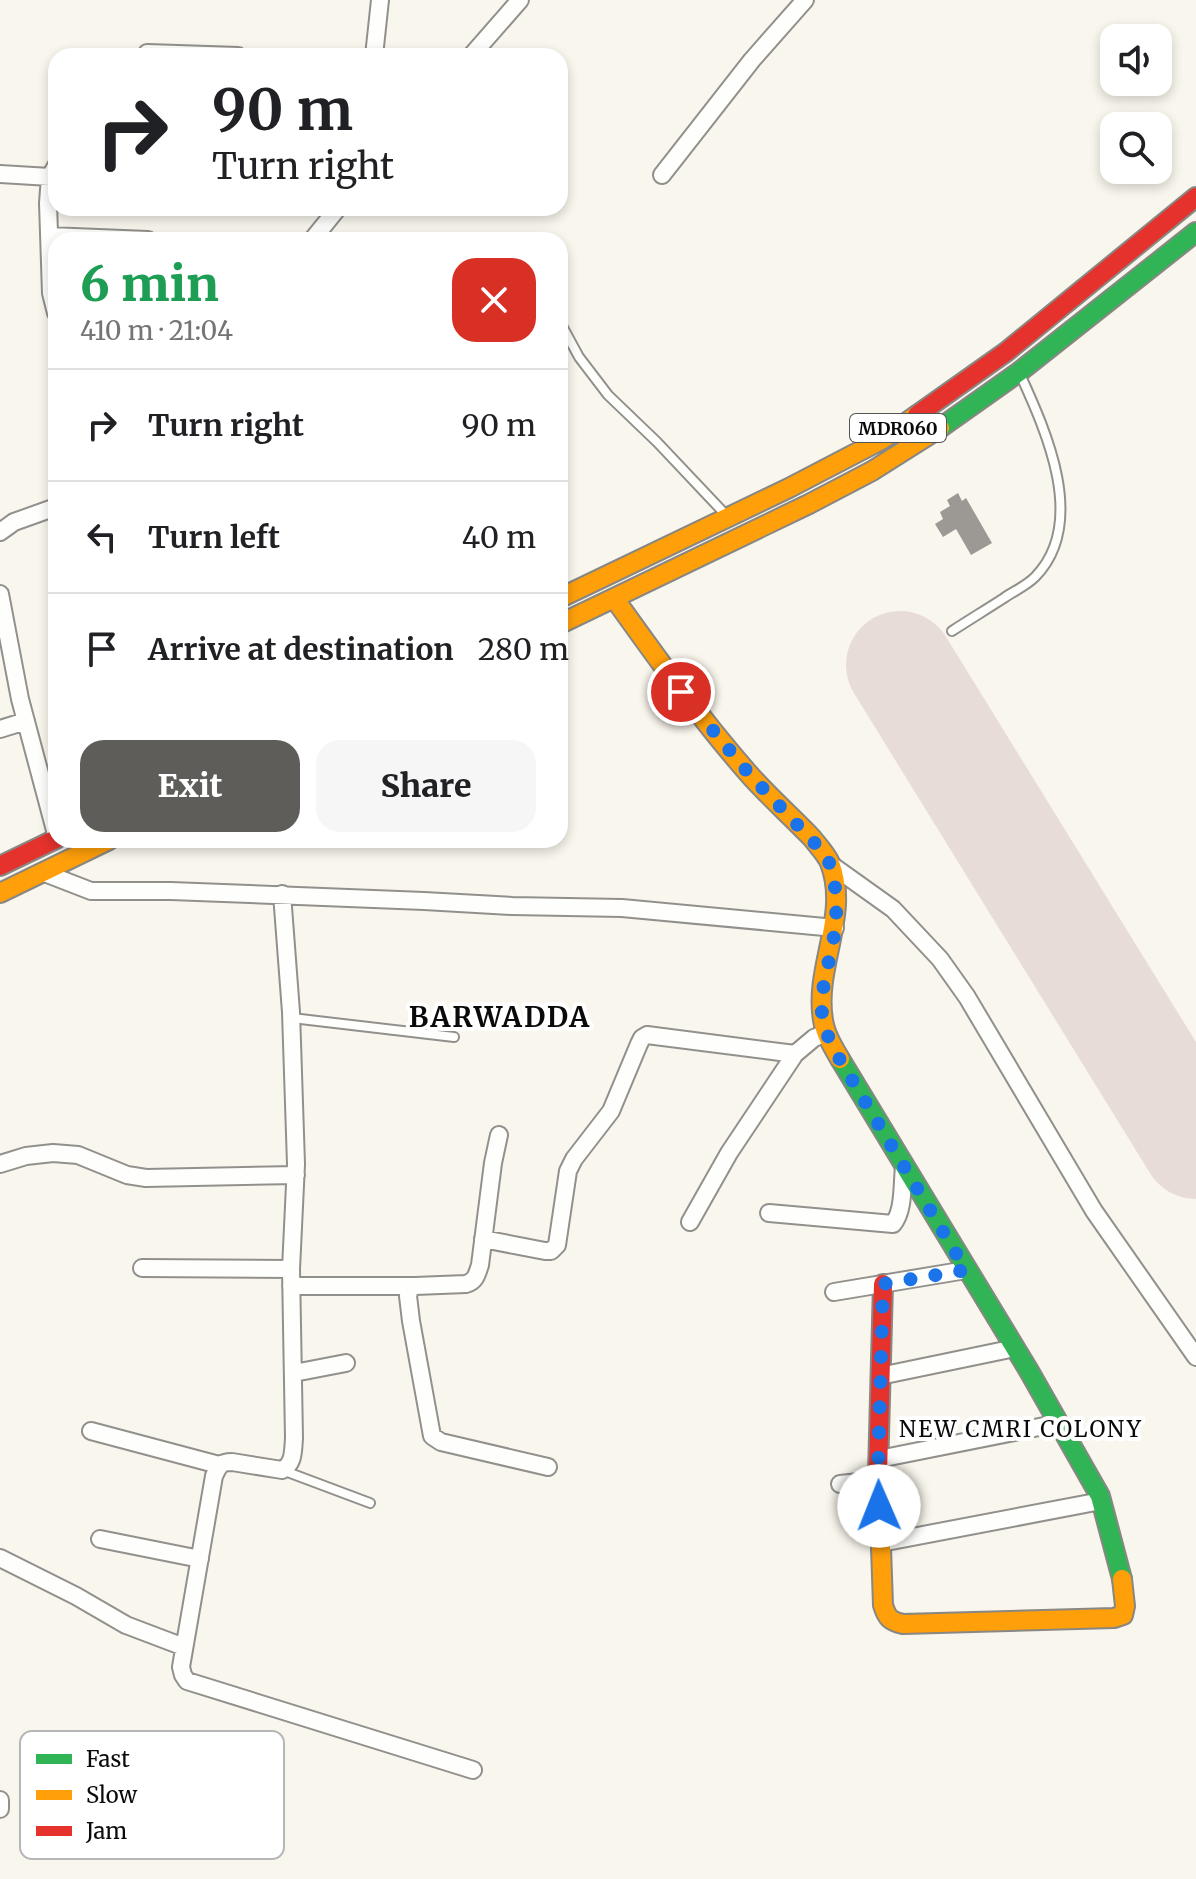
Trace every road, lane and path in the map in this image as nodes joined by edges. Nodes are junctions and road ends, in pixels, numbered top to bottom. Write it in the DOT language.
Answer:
graph roads {
  1 [pos="380,0"];
  2 [pos="520,0"];
  3 [pos="805,0"];
  4 [pos="375,48"];
  5 [pos="478,48"];
  6 [pos="48,171"];
  7 [pos="0,174"];
  8 [pos="662,175"];
  9 [pos="1196,197"];
  10 [pos="332,216"];
  11 [pos="318,232"];
  12 [pos="1196,232"];
  13 [pos="568,337"];
  14 [pos="1006,352"];
  15 [pos="1019,372"];
  16 [pos="48,510"];
  17 [pos="728,517"];
  18 [pos="0,532"];
  19 [pos="738,537"];
  20 [pos="0,594"];
  21 [pos="568,594"];
  22 [pos="614,598"];
  23 [pos="568,620"];
  24 [pos="952,631"];
  25 [pos="26,721"];
  26 [pos="0,729"];
  27 [pos="48,805"];
  28 [pos="48,840"];
  29 [pos="92,848"];
  30 [pos="830,864"];
  31 [pos="0,866"];
  32 [pos="42,872"];
  33 [pos="0,893"];
  34 [pos="282,894"];
  35 [pos="835,928"];
  36 [pos="291,1018"];
  37 [pos="826,1033"];
  38 [pos="454,1037"];
  39 [pos="795,1054"];
  40 [pos="499,1135"];
  41 [pos="0,1164"];
  42 [pos="904,1167"];
  43 [pos="296,1175"];
  44 [pos="769,1213"];
  45 [pos="690,1222"];
  46 [pos="483,1239"];
  47 [pos="142,1268"];
  48 [pos="966,1270"];
  49 [pos="291,1278"];
  50 [pos="883,1284"];
  51 [pos="415,1286"];
  52 [pos="834,1292"];
  53 [pos="1015,1348"];
  54 [pos="1196,1357"];
  55 [pos="346,1363"];
  56 [pos="294,1373"];
  57 [pos="880,1376"];
  58 [pos="1059,1423"];
  59 [pos="91,1431"];
  60 [pos="879,1459"];
  61 [pos="219,1465"];
  62 [pos="548,1467"];
  63 [pos="282,1470"];
  64 [pos="879,1480"];
  65 [pos="840,1484"];
  66 [pos="1101,1501"];
  67 [pos="370,1503"];
  68 [pos="100,1539"];
  69 [pos="881,1543"];
  70 [pos="0,1558"];
  71 [pos="200,1559"];
  72 [pos="184,1647"];
  73 [pos="473,1770"];
  74 [pos="0,1800"];
  75 [pos="0,1809"];
  1 -- 4 [label="street"];
  2 -- 5 [label="street"];
  3 -- 8 [label="street"];
  6 -- 7 [label="street"];
  9 -- 14 [label="street, MDR060"];
  10 -- 11 [label="street"];
  12 -- 15 [label="street, MDR060"];
  13 -- 17 [label="lane"];
  14 -- 15 [label="lane"];
  14 -- 17 [label="street, MDR060"];
  15 -- 19 [label="street, MDR060"];
  15 -- 24 [label="lane"];
  16 -- 18 [label="street"];
  17 -- 19 [label="lane"];
  17 -- 21 [label="street, MDR060"];
  19 -- 22 [label="street, MDR060"];
  20 -- 25 [label="street"];
  22 -- 23 [label="street, MDR060"];
  22 -- 30 [label="street"];
  25 -- 26 [label="street"];
  25 -- 27 [label="street"];
  28 -- 31 [label="street"];
  29 -- 32 [label="street"];
  30 -- 35 [label="street"];
  30 -- 54 [label="street"];
  32 -- 33 [label="street"];
  32 -- 34 [label="street"];
  34 -- 35 [label="street"];
  34 -- 36 [label="street"];
  35 -- 37 [label="street"];
  36 -- 38 [label="lane"];
  36 -- 43 [label="street"];
  37 -- 39 [label="street"];
  37 -- 42 [label="street"];
  39 -- 45 [label="street"];
  39 -- 46 [label="street"];
  40 -- 46 [label="street"];
  41 -- 43 [label="street"];
  42 -- 44 [label="street"];
  42 -- 48 [label="street"];
  43 -- 49 [label="street"];
  46 -- 51 [label="street"];
  47 -- 49 [label="street"];
  48 -- 50 [label="street"];
  48 -- 53 [label="street"];
  49 -- 51 [label="street"];
  49 -- 56 [label="street"];
  50 -- 52 [label="street"];
  50 -- 57 [label="street"];
  51 -- 62 [label="street"];
  53 -- 57 [label="street"];
  53 -- 58 [label="street"];
  55 -- 56 [label="street"];
  56 -- 63 [label="street"];
  57 -- 60 [label="street"];
  58 -- 60 [label="street"];
  58 -- 66 [label="street"];
  59 -- 61 [label="street"];
  60 -- 64 [label="street"];
  61 -- 63 [label="street"];
  61 -- 71 [label="street"];
  63 -- 67 [label="lane"];
  64 -- 65 [label="street"];
  64 -- 69 [label="street"];
  66 -- 69 [label="street"];
  66 -- 69 [label="street"];
  68 -- 71 [label="street"];
  70 -- 72 [label="street"];
  71 -- 72 [label="street"];
  72 -- 73 [label="street"];
  74 -- 75 [label="street"];
}
